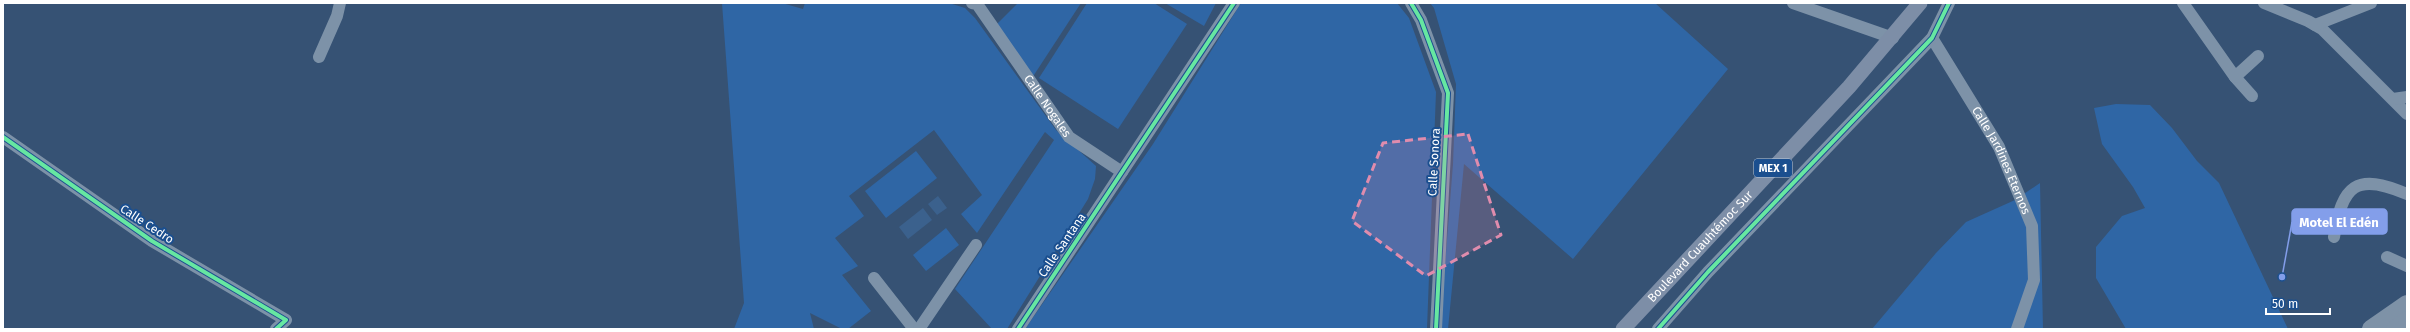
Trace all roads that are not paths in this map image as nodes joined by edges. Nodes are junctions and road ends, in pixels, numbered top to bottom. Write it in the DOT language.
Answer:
graph roads {
  1 [pos="340,3"];
  2 [pos="972,3"];
  3 [pos="1234,3"];
  4 [pos="1411,3"];
  5 [pos="1793,3"];
  6 [pos="1920,3"];
  7 [pos="1949,3"];
  8 [pos="2183,3"];
  9 [pos="2265,3"];
  10 [pos="2371,3"];
  11 [pos="2315,25"];
  12 [pos="1893,38"];
  13 [pos="1932,38"];
  14 [pos="2258,56"];
  15 [pos="319,57"];
  16 [pos="2235,77"];
  17 [pos="2252,96"];
  18 [pos="2407,97"];
  19 [pos="2392,99"];
  20 [pos="2407,114"];
  21 [pos="3,137"];
  22 [pos="1122,172"];
  23 [pos="2407,194"];
  24 [pos="2334,237"];
  25 [pos="976,245"];
  26 [pos="2387,257"];
  27 [pos="2407,266"];
  28 [pos="874,278"];
  29 [pos="2407,304"];
  30 [pos="2407,320"];
  31 [pos="276,329"];
  32 [pos="914,329"];
  33 [pos="919,329"];
  34 [pos="1018,329"];
  35 [pos="1436,329"];
  36 [pos="1623,329"];
  37 [pos="1658,329"];
  38 [pos="2017,329"];
  39 [pos="2371,329"];
  40 [pos="2395,329"];
  1 -- 15 [label="street"];
  2 -- 22 [label="street, Calle Nogales"];
  3 -- 22 [label="street"];
  4 -- 35 [label="street, Calle Sonora"];
  5 -- 12 [label="street"];
  6 -- 12 [label="main road, Boulevard Cuauhtémoc Sur / MEX 1"];
  7 -- 13 [label="street"];
  8 -- 16 [label="street"];
  9 -- 11 [label="street"];
  10 -- 11 [label="street"];
  11 -- 19 [label="street"];
  12 -- 36 [label="main road, Boulevard Cuauhtémoc Sur / MEX 1"];
  13 -- 37 [label="street"];
  13 -- 38 [label="street, Calle Jardines Eternos"];
  14 -- 16 [label="street"];
  16 -- 17 [label="street"];
  18 -- 19 [label="street"];
  19 -- 20 [label="street"];
  21 -- 31 [label="street, Calle Cedro"];
  22 -- 34 [label="street, Calle Santana"];
  23 -- 24 [label="street"];
  25 -- 33 [label="street"];
  26 -- 27 [label="street"];
  28 -- 32 [label="street"];
  29 -- 39 [label="highway"];
  30 -- 40 [label="highway"];
}
